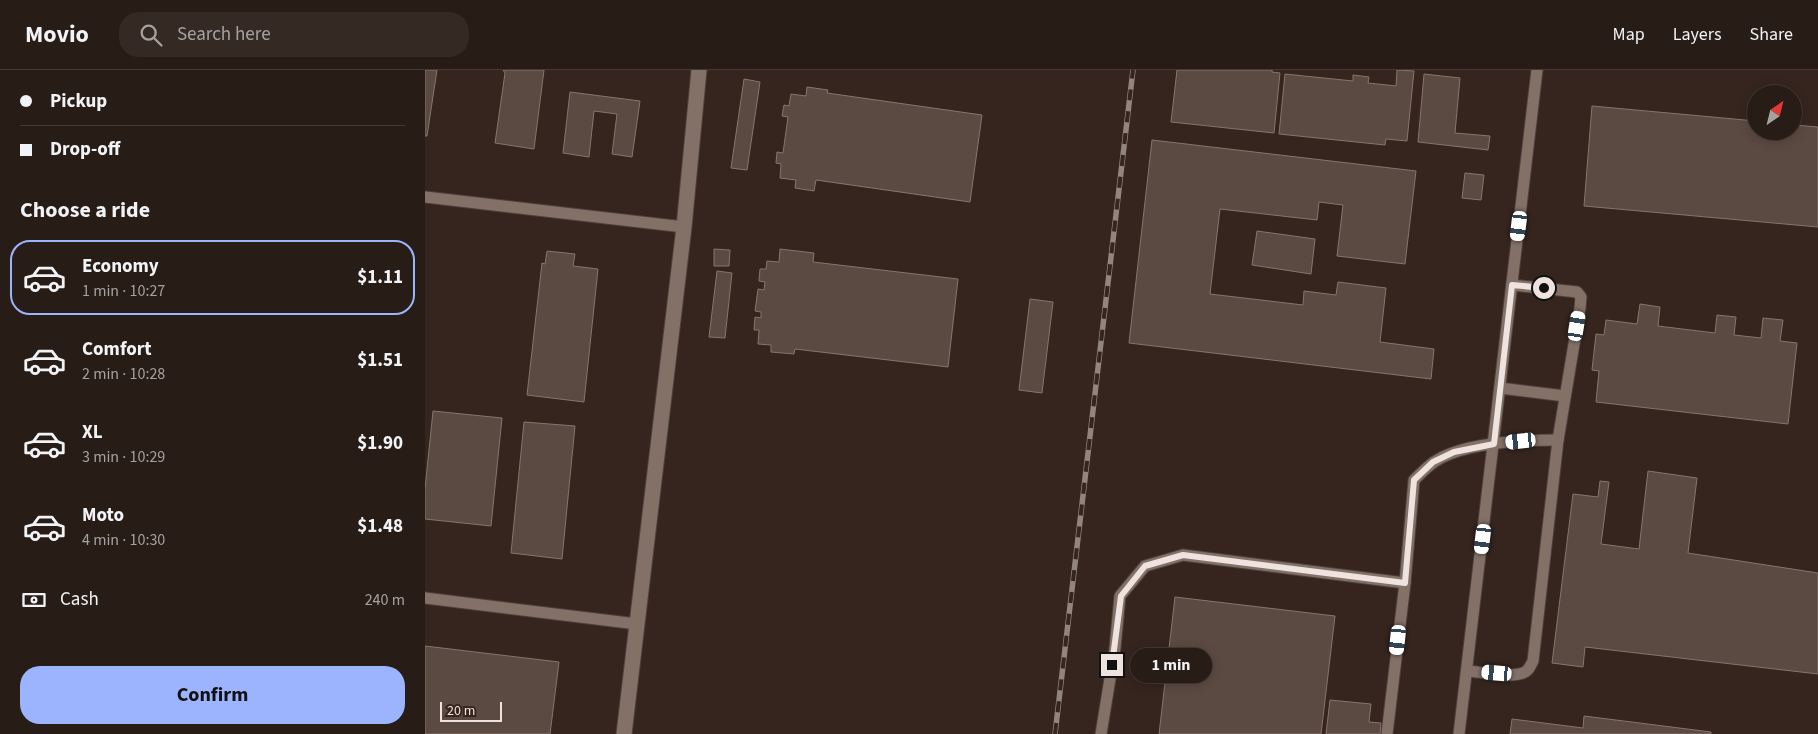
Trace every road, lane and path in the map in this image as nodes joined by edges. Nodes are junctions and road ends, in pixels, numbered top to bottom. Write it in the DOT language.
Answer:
graph roads {
  1 [pos="699,70"];
  2 [pos="1537,70"];
  3 [pos="425,197"];
  4 [pos="684,228"];
  5 [pos="1512,285"];
  6 [pos="1500,388"];
  7 [pos="1565,396"];
  8 [pos="1558,440"];
  9 [pos="1494,444"];
  10 [pos="1405,583"];
  11 [pos="425,598"];
  12 [pos="637,624"];
  13 [pos="1467,671"];
  14 [pos="624,734"];
  15 [pos="1101,734"];
  16 [pos="1387,734"];
  17 [pos="1459,734"];
  1 -- 4 [label="street"];
  2 -- 5 [label="lane"];
  3 -- 4 [label="lane"];
  4 -- 12 [label="street"];
  5 -- 6 [label="lane"];
  5 -- 7 [label="lane"];
  6 -- 7 [label="lane"];
  6 -- 9 [label="lane"];
  7 -- 8 [label="lane"];
  8 -- 9 [label="lane"];
  8 -- 13 [label="lane"];
  9 -- 10 [label="lane"];
  9 -- 13 [label="lane"];
  10 -- 15 [label="lane"];
  10 -- 16 [label="lane"];
  11 -- 12 [label="lane"];
  12 -- 14 [label="street"];
  13 -- 17 [label="lane"];
}
